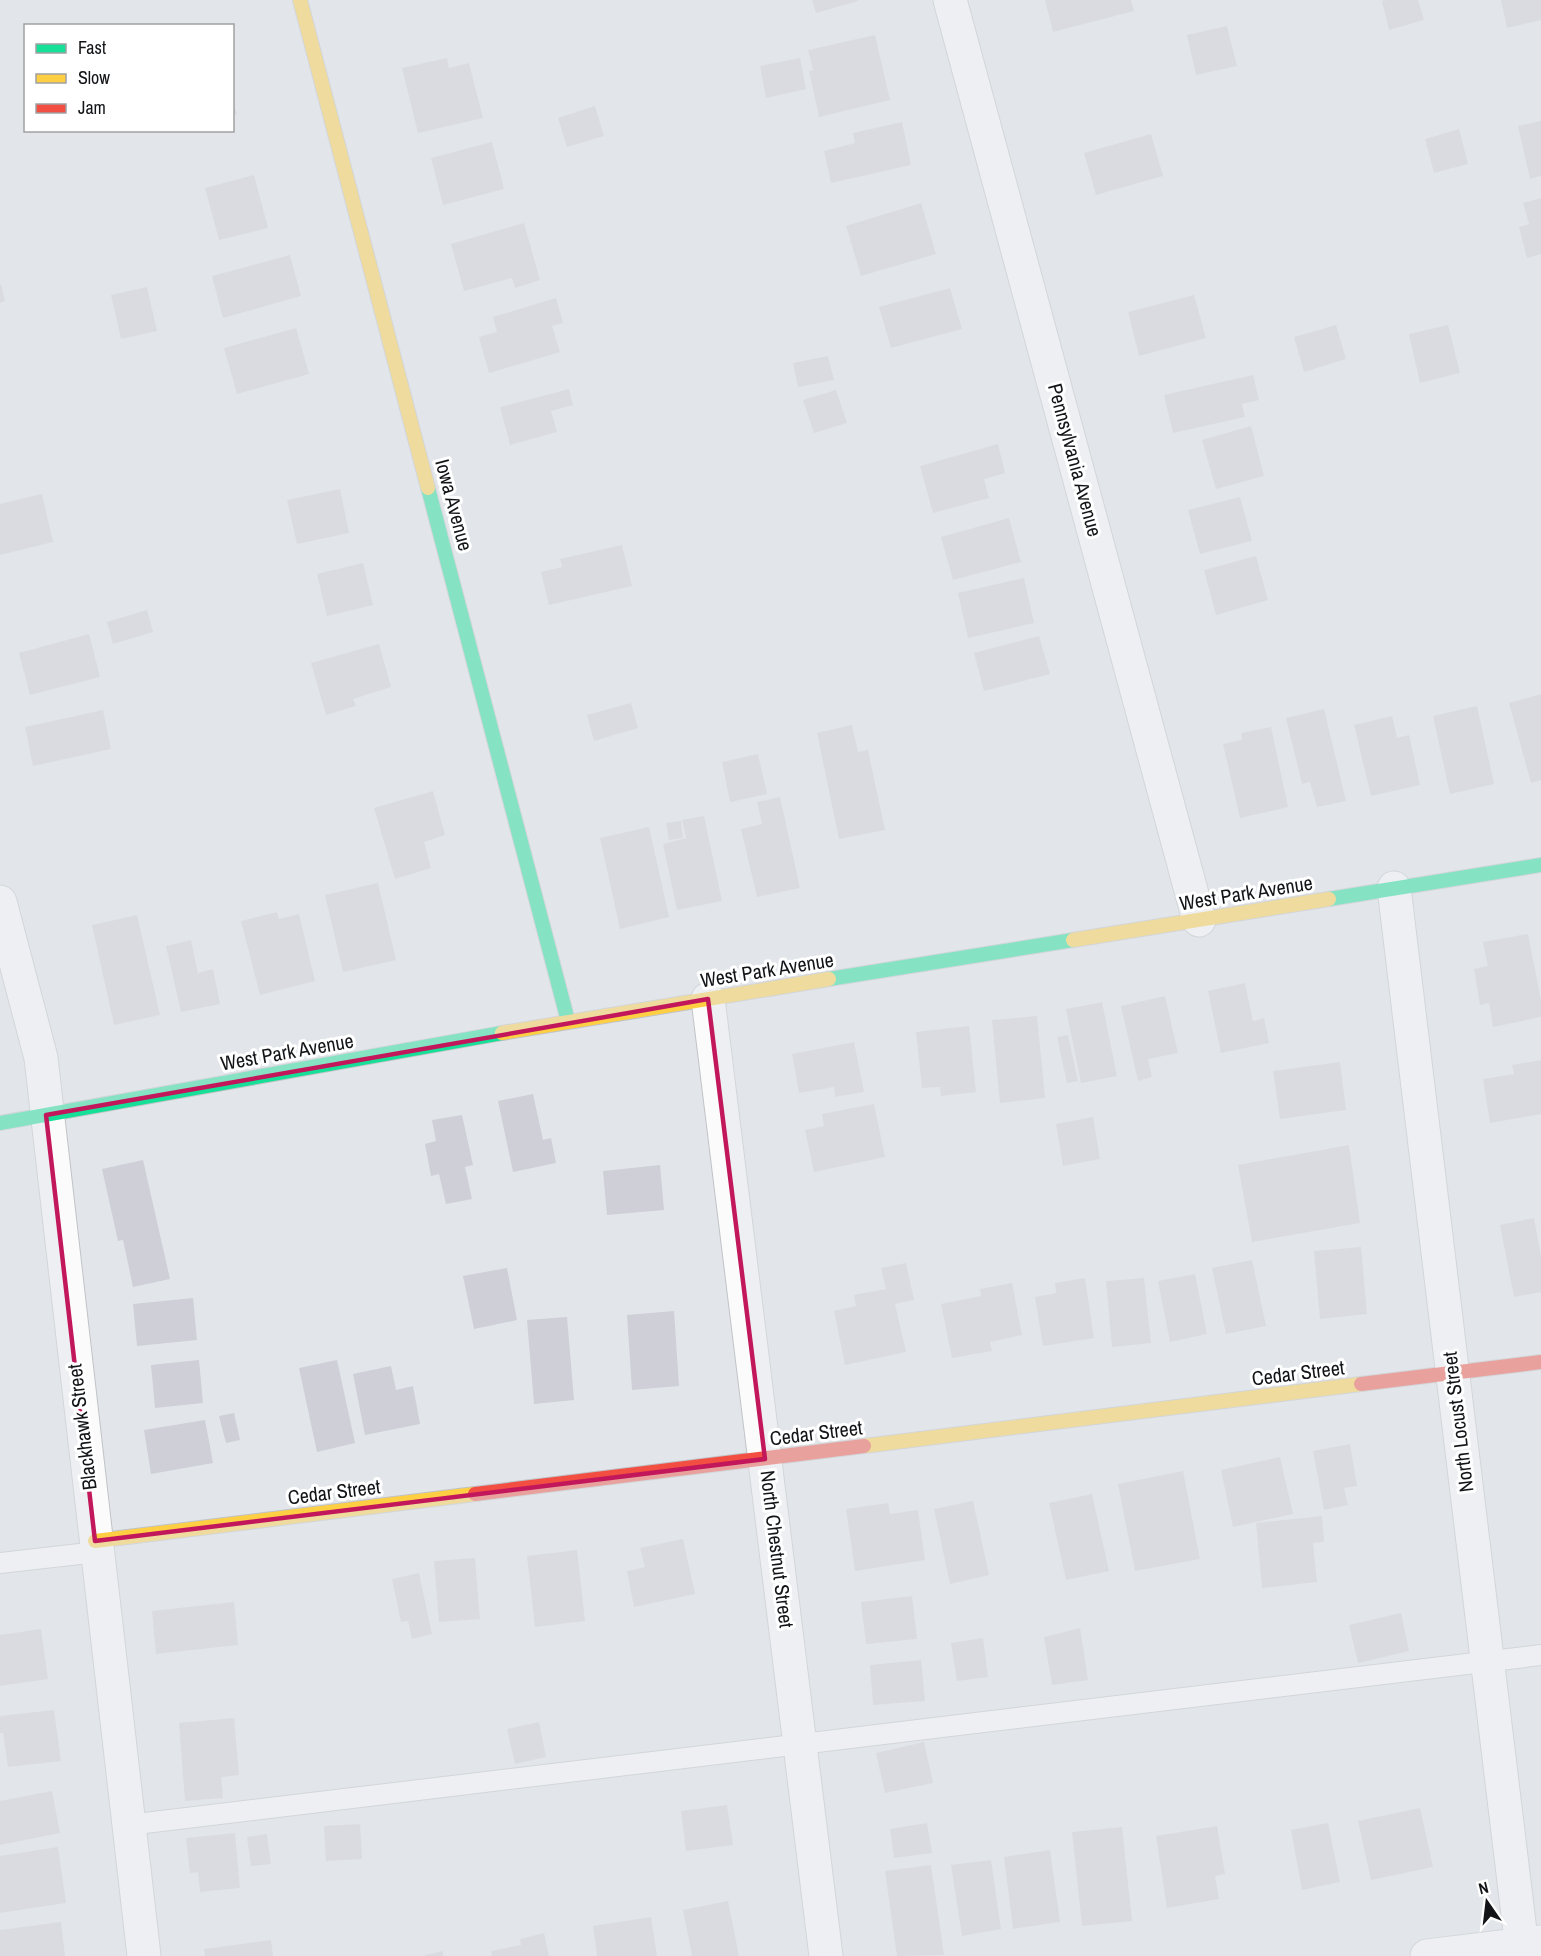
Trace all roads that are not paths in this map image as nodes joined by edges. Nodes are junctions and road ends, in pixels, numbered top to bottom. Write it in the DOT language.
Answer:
graph roads {
  1 [pos="300,0"];
  2 [pos="950,0"];
  3 [pos="1541,865"];
  4 [pos="1394,888"];
  5 [pos="0,902"];
  6 [pos="1199,920"];
  7 [pos="708,999"];
  8 [pos="568,1021"];
  9 [pos="46,1115"];
  10 [pos="0,1123"];
  11 [pos="1541,1362"];
  12 [pos="1452,1373"];
  13 [pos="765,1459"];
  14 [pos="96,1547"];
  15 [pos="0,1563"];
  16 [pos="1541,1655"];
  17 [pos="1487,1661"];
  18 [pos="801,1744"];
  19 [pos="128,1825"];
  20 [pos="1528,1948"];
  21 [pos="144,1956"];
  22 [pos="826,1956"];
  23 [pos="1427,1956"];
  1 -- 8 [label="street, Iowa Avenue"];
  2 -- 6 [label="street, Pennsylvania Avenue"];
  3 -- 4 [label="street, West Park Avenue"];
  4 -- 6 [label="street, West Park Avenue"];
  4 -- 12 [label="street, North Locust Street"];
  5 -- 9 [label="street, Blackhawk Street"];
  6 -- 7 [label="street, West Park Avenue"];
  7 -- 8 [label="street, West Park Avenue"];
  7 -- 13 [label="street, North Chestnut Street"];
  8 -- 9 [label="street, West Park Avenue"];
  9 -- 10 [label="street, West Park Avenue"];
  9 -- 14 [label="street, Blackhawk Street"];
  11 -- 12 [label="street, Cedar Street"];
  12 -- 13 [label="street, Cedar Street"];
  12 -- 17 [label="street, North Locust Street"];
  13 -- 14 [label="street, Cedar Street"];
  13 -- 18 [label="street, North Chestnut Street"];
  14 -- 15 [label="lane"];
  14 -- 19 [label="street, Blackhawk Street"];
  16 -- 17 [label="lane"];
  17 -- 18 [label="lane"];
  17 -- 20 [label="street, North Locust Street"];
  18 -- 19 [label="lane"];
  18 -- 22 [label="street, North Chestnut Street"];
  19 -- 21 [label="street, Blackhawk Street"];
  20 -- 23 [label="street"];
}
